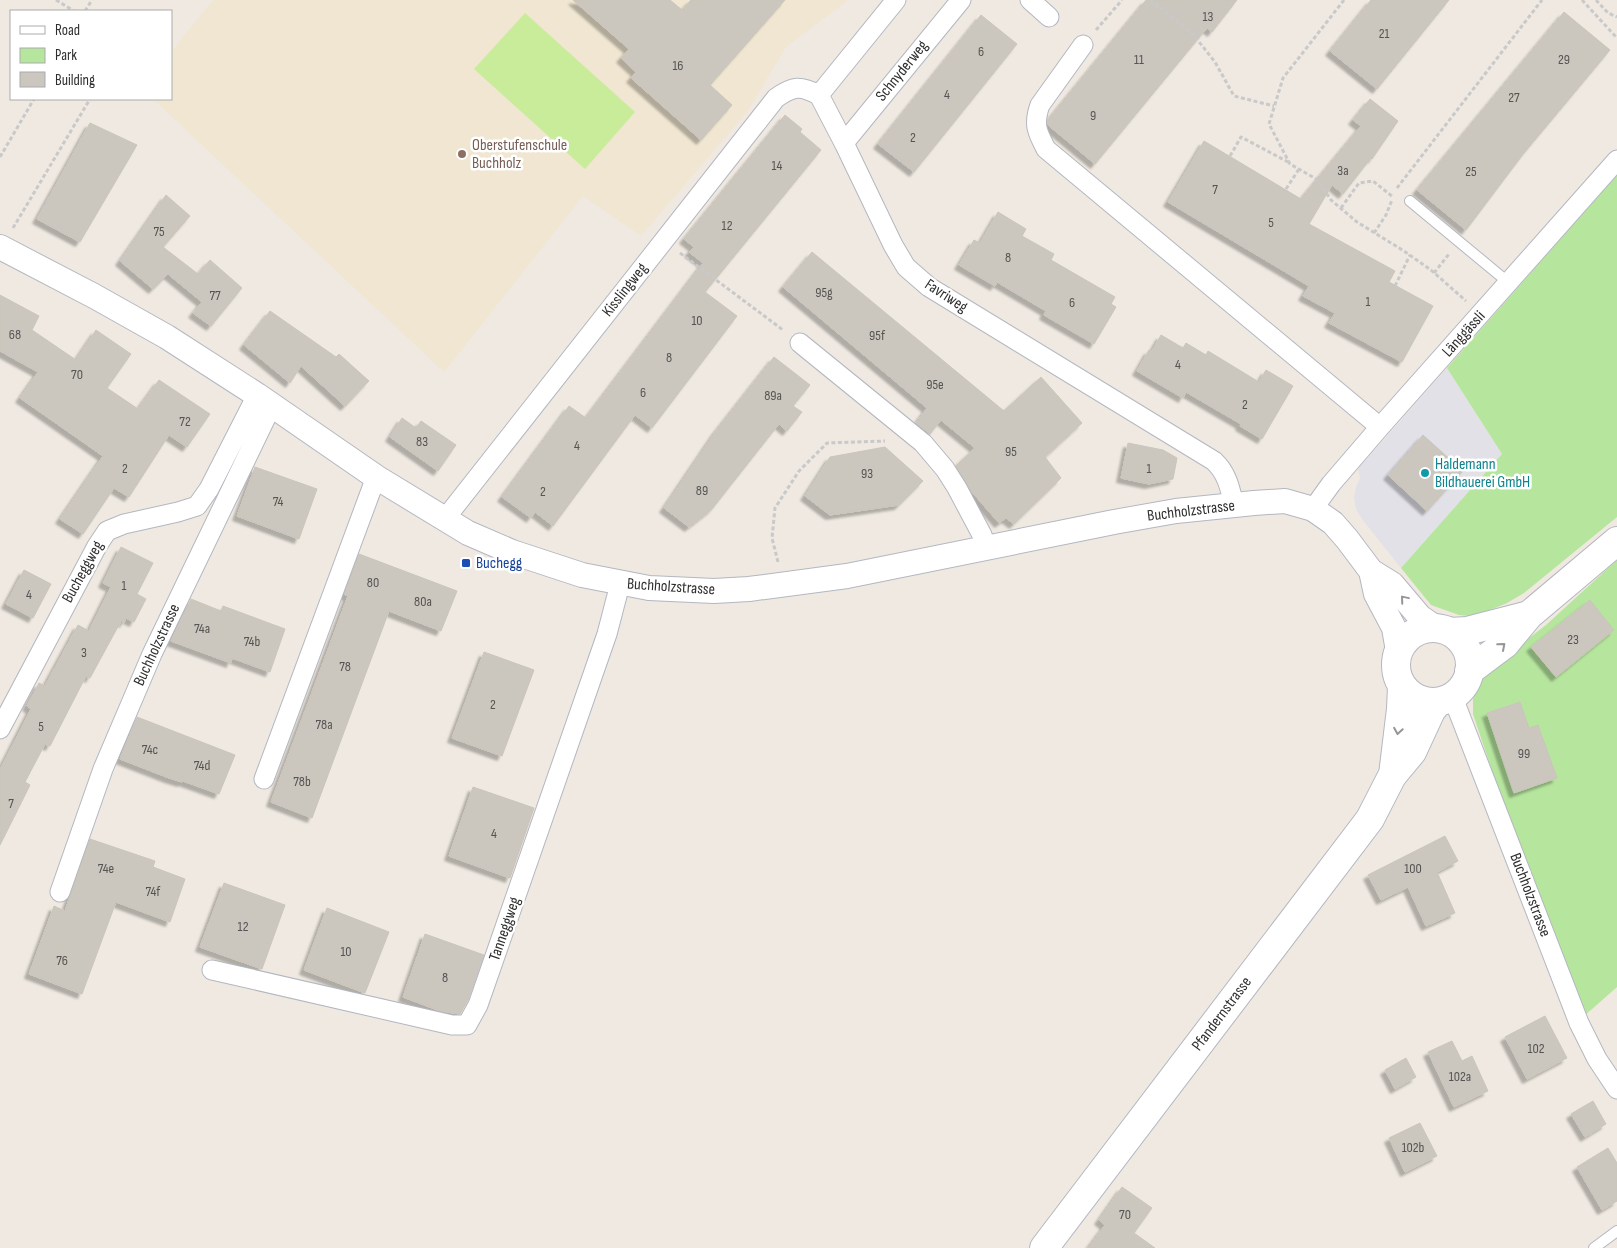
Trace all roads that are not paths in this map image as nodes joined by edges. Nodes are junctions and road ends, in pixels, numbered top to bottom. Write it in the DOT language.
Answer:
graph roads {
  1 [pos="896,0"];
  2 [pos="961,0"];
  3 [pos="1030,0"];
  4 [pos="1050,17"];
  5 [pos="1083,45"];
  6 [pos="818,95"];
  7 [pos="844,143"];
  8 [pos="1617,160"];
  9 [pos="1410,201"];
  10 [pos="1,248"];
  11 [pos="1509,283"];
  12 [pos="800,343"];
  13 [pos="264,400"];
  14 [pos="1380,427"];
  15 [pos="376,477"];
  16 [pos="1234,505"];
  17 [pos="1313,510"];
  18 [pos="444,520"];
  19 [pos="1617,541"];
  20 [pos="986,547"];
  21 [pos="1370,571"];
  22 [pos="620,584"];
  23 [pos="1529,615"];
  24 [pos="1443,630"];
  25 [pos="1398,651"];
  26 [pos="1470,671"];
  27 [pos="1402,687"];
  28 [pos="1444,700"];
  29 [pos="0,729"];
  30 [pos="1392,776"];
  31 [pos="264,779"];
  32 [pos="60,892"];
  33 [pos="212,970"];
  34 [pos="1617,1089"];
  35 [pos="1617,1231"];
  36 [pos="1044,1248"];
  37 [pos="1594,1248"];
  1 -- 6 [label="street"];
  2 -- 7 [label="street, Schnyderweg"];
  3 -- 4 [label="street"];
  5 -- 14 [label="street"];
  6 -- 7 [label="street, Favriweg"];
  6 -- 18 [label="street, Kisslingweg"];
  7 -- 16 [label="street, Favriweg"];
  8 -- 11 [label="street, Länggässli"];
  9 -- 11 [label="lane"];
  10 -- 13 [label="street, Buchholzstrasse"];
  11 -- 14 [label="street, Länggässli"];
  12 -- 20 [label="street"];
  13 -- 15 [label="street, Buchholzstrasse"];
  13 -- 29 [label="street, Bucheggweg"];
  13 -- 32 [label="street, Buchholzstrasse"];
  14 -- 17 [label="street, Länggässli"];
  15 -- 18 [label="street, Buchholzstrasse"];
  15 -- 31 [label="street"];
  16 -- 17 [label="street, Buchholzstrasse"];
  16 -- 20 [label="street, Buchholzstrasse"];
  17 -- 21 [label="street, Buchholzstrasse"];
  18 -- 22 [label="street, Buchholzstrasse"];
  19 -- 23 [label="main road"];
  20 -- 22 [label="street, Buchholzstrasse"];
  24 -- 21 [label="street, Buchholzstrasse, one-way"];
  21 -- 25 [label="street, Buchholzstrasse"];
  22 -- 33 [label="street, Tanneggweg"];
  23 -- 24 [label="main road"];
  26 -- 23 [label="main road, one-way"];
  24 -- 25 [label="main road"];
  24 -- 26 [label="main road"];
  25 -- 27 [label="main road"];
  26 -- 28 [label="main road"];
  27 -- 28 [label="main road"];
  27 -- 30 [label="main road, Pfandernstrasse, one-way"];
  28 -- 30 [label="main road, Pfandernstrasse"];
  28 -- 34 [label="street, Buchholzstrasse"];
  30 -- 36 [label="main road, Pfandernstrasse"];
  35 -- 37 [label="lane"];
}
